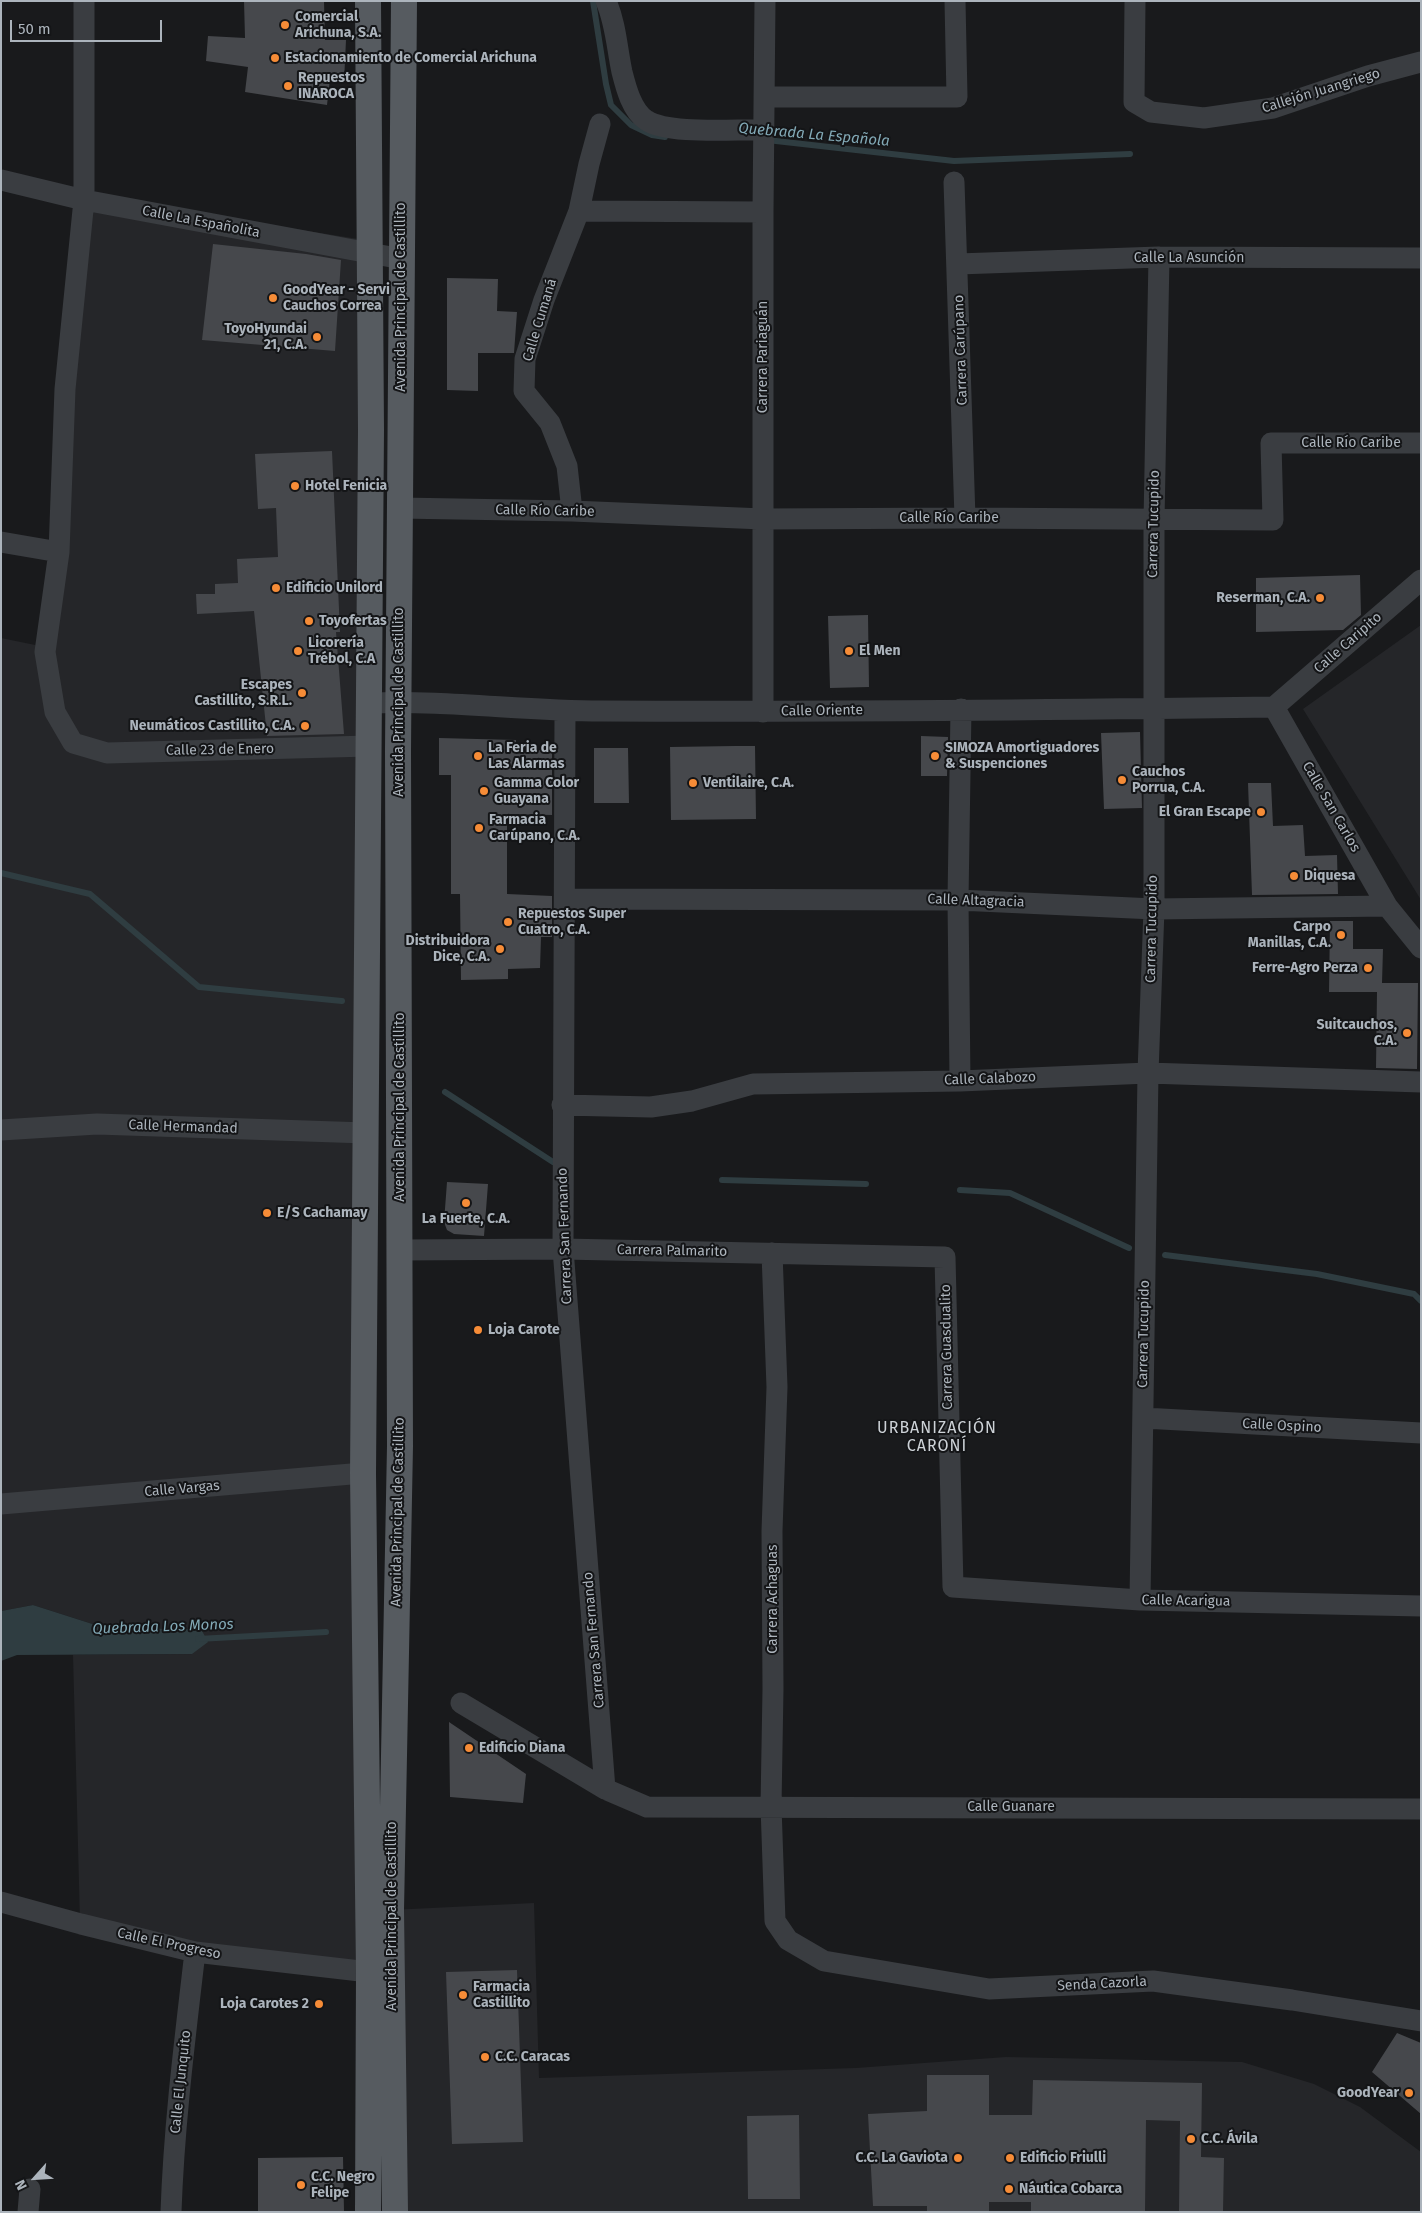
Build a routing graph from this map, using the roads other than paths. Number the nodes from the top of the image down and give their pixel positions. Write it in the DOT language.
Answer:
graph roads {
  1 [pos="84,1"];
  2 [pos="368,1"];
  3 [pos="404,1"];
  4 [pos="606,1"];
  5 [pos="765,1"];
  6 [pos="955,1"];
  7 [pos="1134,1"];
  8 [pos="1421,62"];
  9 [pos="764,97"];
  10 [pos="600,124"];
  11 [pos="764,131"];
  12 [pos="1,180"];
  13 [pos="954,182"];
  14 [pos="84,200"];
  15 [pos="579,211"];
  16 [pos="763,212"];
  17 [pos="368,253"];
  18 [pos="1159,257"];
  19 [pos="1421,258"];
  20 [pos="402,259"];
  21 [pos="958,264"];
  22 [pos="1421,443"];
  23 [pos="400,508"];
  24 [pos="572,510"];
  25 [pos="965,518"];
  26 [pos="763,519"];
  27 [pos="1154,521"];
  28 [pos="1,542"];
  29 [pos="59,552"];
  30 [pos="1421,580"];
  31 [pos="399,702"];
  32 [pos="370,703"];
  33 [pos="1274,707"];
  34 [pos="1153,709"];
  35 [pos="961,710"];
  36 [pos="565,711"];
  37 [pos="763,712"];
  38 [pos="369,746"];
  39 [pos="565,899"];
  40 [pos="958,900"];
  41 [pos="1387,906"];
  42 [pos="1154,909"];
  43 [pos="1421,948"];
  44 [pos="1148,1073"];
  45 [pos="960,1081"];
  46 [pos="1421,1082"];
  47 [pos="562,1105"];
  48 [pos="1,1130"];
  49 [pos="366,1133"];
  50 [pos="562,1248"];
  51 [pos="400,1250"];
  52 [pos="772,1253"];
  53 [pos="945,1256"];
  54 [pos="1143,1418"];
  55 [pos="1421,1434"];
  56 [pos="363,1473"];
  57 [pos="1,1504"];
  58 [pos="952,1588"];
  59 [pos="1140,1600"];
  60 [pos="1421,1606"];
  61 [pos="462,1703"];
  62 [pos="606,1789"];
  63 [pos="771,1806"];
  64 [pos="1421,1809"];
  65 [pos="1,1902"];
  66 [pos="788,1940"];
  67 [pos="195,1952"];
  68 [pos="369,1972"];
  69 [pos="1421,2021"];
  70 [pos="30,2189"];
  71 [pos="28,2212"];
  72 [pos="172,2212"];
  73 [pos="368,2212"];
  74 [pos="395,2212"];
  1 -- 14 [label="street"];
  2 -- 17 [label="main road, Avenida Principal de Castillito"];
  3 -- 20 [label="main road, Avenida Principal de Castillito"];
  4 -- 11 [label="street"];
  5 -- 9 [label="street, Carrera Pariaguán"];
  6 -- 9 [label="street"];
  7 -- 8 [label="street, Callejón Juangriego"];
  9 -- 11 [label="street, Carrera Pariaguán"];
  10 -- 15 [label="street, Calle Cumaná"];
  11 -- 16 [label="street, Carrera Pariaguán"];
  12 -- 14 [label="street, Calle La Españolita"];
  13 -- 21 [label="street, Carrera Carúpano"];
  14 -- 17 [label="street, Calle La Españolita"];
  14 -- 29 [label="street"];
  15 -- 16 [label="street"];
  15 -- 24 [label="street, Calle Cumaná"];
  16 -- 26 [label="street, Carrera Pariaguán"];
  17 -- 20 [label="street, Calle La Españolita"];
  17 -- 32 [label="main road, Avenida Principal de Castillito"];
  18 -- 19 [label="street, Calle La Asunción"];
  18 -- 21 [label="street, Calle La Asunción"];
  18 -- 27 [label="street, Carrera Tucupido"];
  20 -- 23 [label="main road, Avenida Principal de Castillito"];
  21 -- 25 [label="street, Carrera Carúpano"];
  22 -- 27 [label="street, Calle Río Caribe"];
  23 -- 24 [label="street, Calle Río Caribe"];
  23 -- 31 [label="main road, Avenida Principal de Castillito"];
  24 -- 26 [label="street, Calle Río Caribe"];
  25 -- 26 [label="street, Calle Río Caribe"];
  25 -- 27 [label="street, Calle Río Caribe"];
  26 -- 37 [label="street, Carrera Pariaguán"];
  27 -- 34 [label="street, Carrera Tucupido"];
  28 -- 29 [label="street"];
  29 -- 38 [label="street, Calle 23 de Enero"];
  30 -- 33 [label="street, Calle Caripito"];
  31 -- 32 [label="street, Calle Oriente"];
  31 -- 36 [label="street, Calle Oriente"];
  31 -- 51 [label="main road, Avenida Principal de Castillito"];
  32 -- 38 [label="main road, Avenida Principal de Castillito"];
  33 -- 34 [label="street, Calle Oriente"];
  33 -- 41 [label="street, Calle San Carlos"];
  34 -- 35 [label="street, Calle Oriente"];
  34 -- 42 [label="street, Carrera Tucupido"];
  35 -- 37 [label="street, Calle Oriente"];
  35 -- 40 [label="street"];
  36 -- 37 [label="street, Calle Oriente"];
  36 -- 39 [label="street, Carrera San Fernando"];
  38 -- 49 [label="main road, Avenida Principal de Castillito"];
  39 -- 40 [label="street, Calle Altagracia"];
  39 -- 47 [label="street, Carrera San Fernando"];
  40 -- 42 [label="street, Calle Altagracia"];
  40 -- 45 [label="street"];
  41 -- 42 [label="street, Calle Altagracia"];
  41 -- 43 [label="street, Calle San Carlos"];
  42 -- 44 [label="street, Carrera Tucupido"];
  44 -- 45 [label="street, Calle Calabozo"];
  44 -- 46 [label="street, Calle Calabozo"];
  44 -- 54 [label="street, Carrera Tucupido"];
  45 -- 47 [label="street, Calle Calabozo"];
  47 -- 50 [label="street, Carrera San Fernando"];
  48 -- 49 [label="street, Calle Hermandad"];
  49 -- 56 [label="main road, Avenida Principal de Castillito"];
  50 -- 51 [label="street, Carrera Palmarito"];
  50 -- 52 [label="street, Carrera Palmarito"];
  50 -- 62 [label="street, Carrera San Fernando"];
  51 -- 74 [label="main road, Avenida Principal de Castillito"];
  52 -- 53 [label="street, Carrera Palmarito"];
  52 -- 63 [label="street, Carrera Achaguas"];
  53 -- 58 [label="street, Carrera Guasdualito"];
  54 -- 55 [label="street, Calle Ospino"];
  54 -- 59 [label="street, Carrera Tucupido"];
  56 -- 57 [label="street, Calle Vargas"];
  56 -- 68 [label="main road, Avenida Principal de Castillito"];
  58 -- 59 [label="street, Calle Acarigua"];
  59 -- 60 [label="street, Calle Acarigua"];
  61 -- 62 [label="street, Calle Guanare"];
  62 -- 63 [label="street, Calle Guanare"];
  63 -- 64 [label="street, Calle Guanare"];
  63 -- 66 [label="street, Carrera Achaguas"];
  65 -- 67 [label="street, Calle El Progreso"];
  66 -- 69 [label="street, Senda Cazorla"];
  67 -- 68 [label="street, Calle El Progreso"];
  67 -- 72 [label="street, Calle El Junquito"];
  68 -- 73 [label="main road, Avenida Principal de Castillito"];
  70 -- 71 [label="street"];
}
